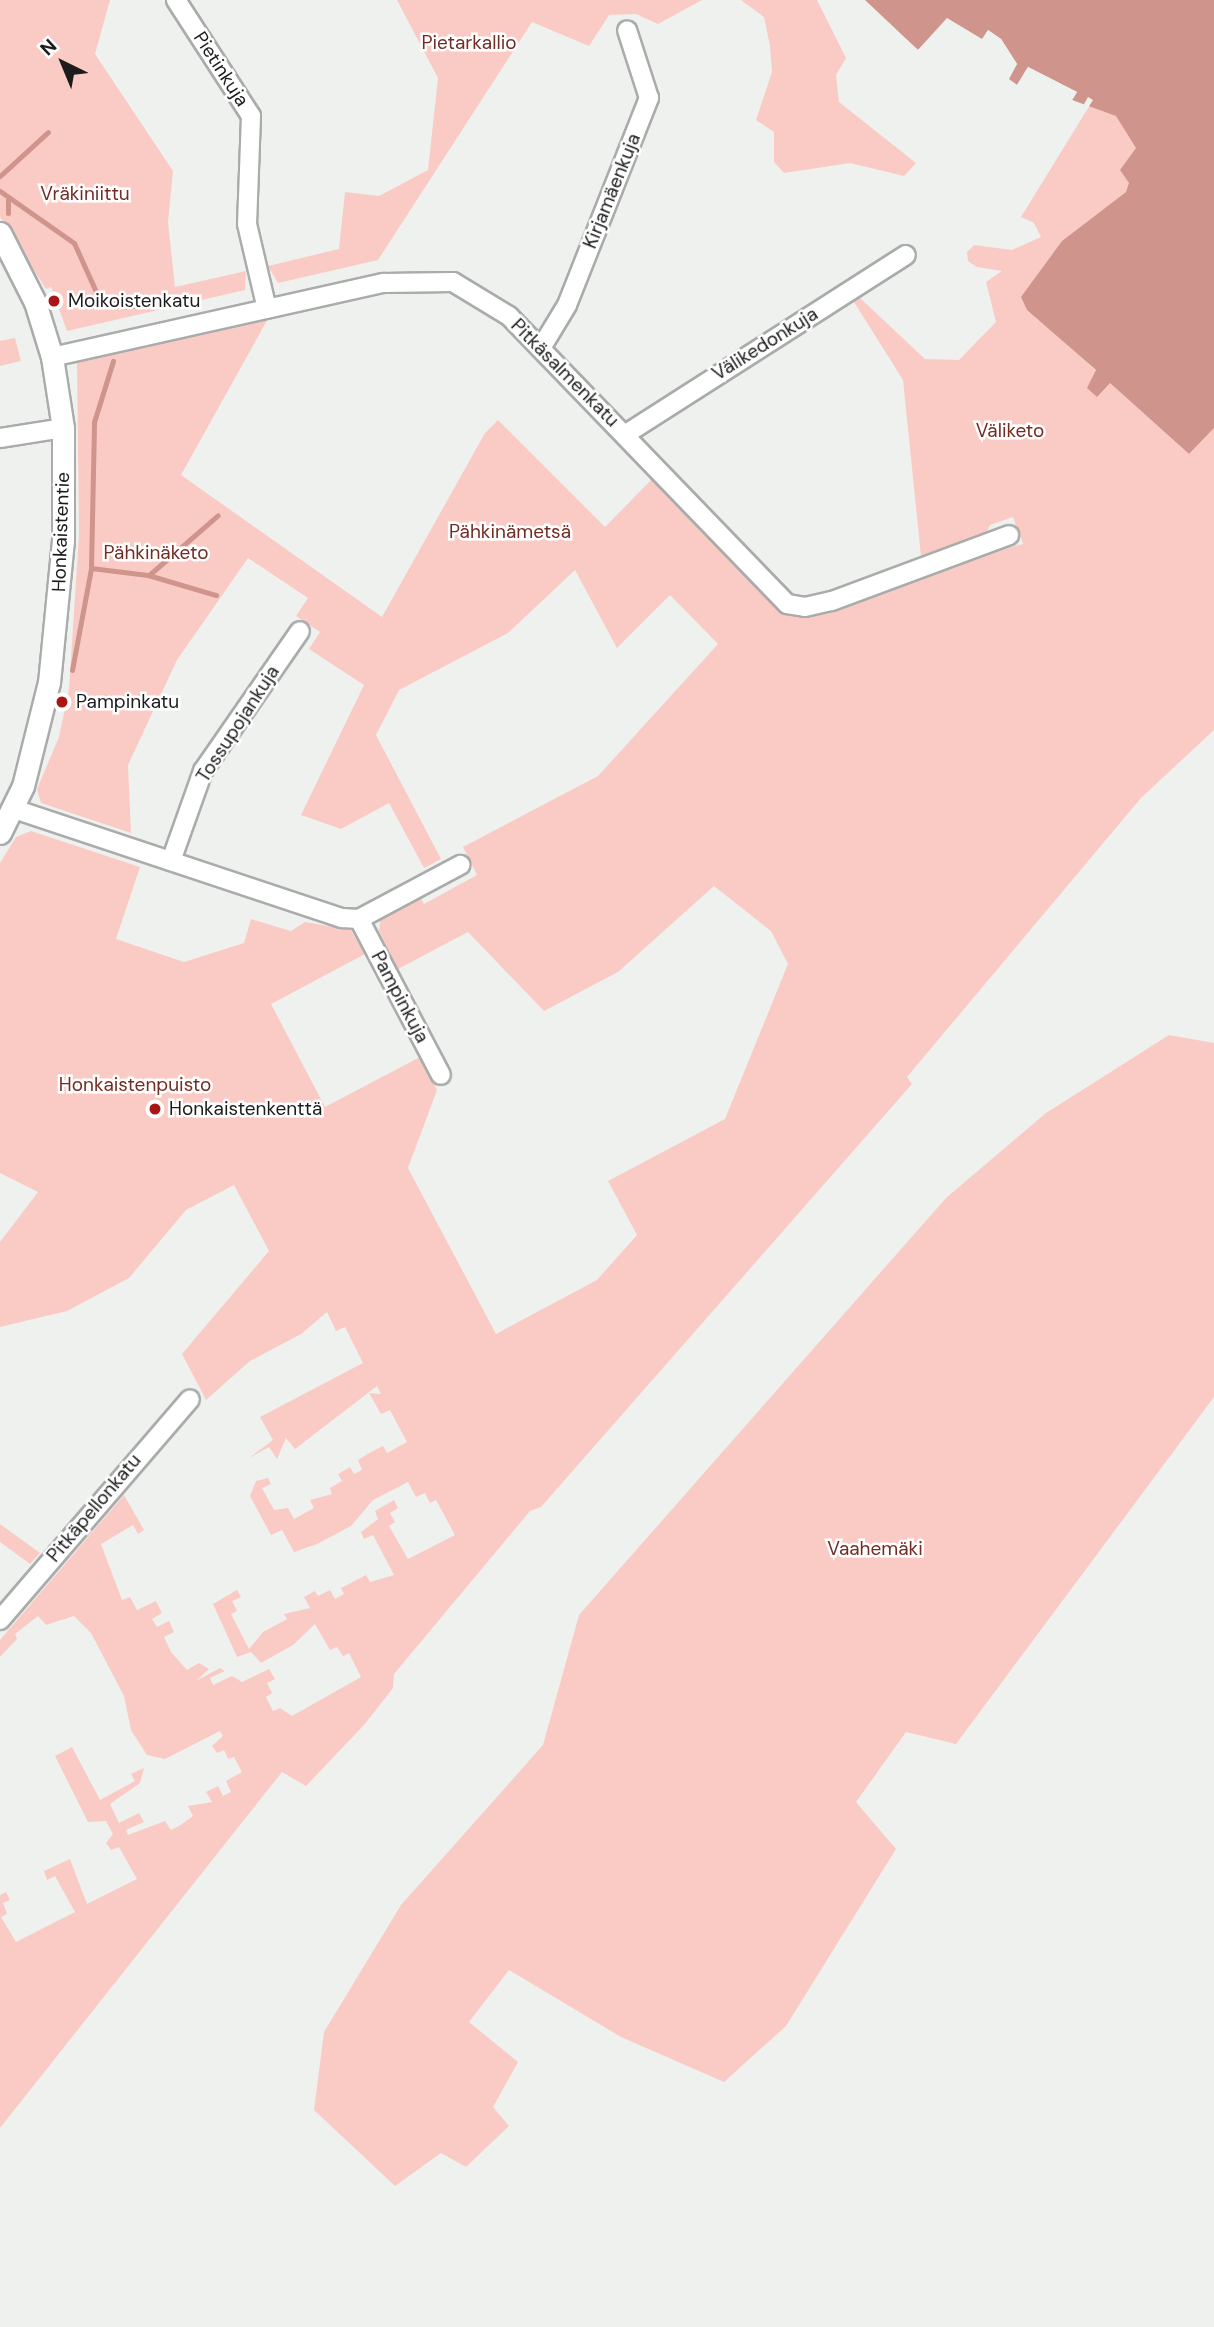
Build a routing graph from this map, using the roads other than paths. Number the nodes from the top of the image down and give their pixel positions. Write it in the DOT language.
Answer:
graph roads {
  1 [pos="176,0"];
  2 [pos="627,30"];
  3 [pos="0,233"];
  4 [pos="6,253"];
  5 [pos="906,255"];
  6 [pos="267,309"];
  7 [pos="541,348"];
  8 [pos="52,358"];
  9 [pos="63,428"];
  10 [pos="626,434"];
  11 [pos="0,438"];
  12 [pos="1009,535"];
  13 [pos="300,631"];
  14 [pos="14,809"];
  15 [pos="0,833"];
  16 [pos="171,861"];
  17 [pos="460,865"];
  18 [pos="359,919"];
  19 [pos="441,1075"];
  20 [pos="190,1399"];
  21 [pos="0,1620"];
  1 -- 6 [label="street, Pietinkuja"];
  2 -- 7 [label="street, Kirjamäenkuja"];
  3 -- 4 [label="street, Honkaistentie"];
  4 -- 8 [label="street, Honkaistentie"];
  5 -- 10 [label="street, Välikedonkuja"];
  6 -- 7 [label="street, Pitkäsalmenkatu"];
  6 -- 8 [label="street, Pitkäsalmenkatu"];
  7 -- 10 [label="street, Pitkäsalmenkatu"];
  8 -- 9 [label="street, Honkaistentie"];
  9 -- 11 [label="street"];
  9 -- 14 [label="street, Honkaistentie"];
  10 -- 12 [label="street, Pitkäsalmenkatu"];
  13 -- 16 [label="street, Tossupojankuja"];
  14 -- 15 [label="street, Honkaistentie"];
  14 -- 16 [label="street"];
  16 -- 18 [label="street"];
  17 -- 18 [label="street"];
  18 -- 19 [label="street, Pampinkuja"];
  20 -- 21 [label="street, Pitkäpellonkatu"];
}
